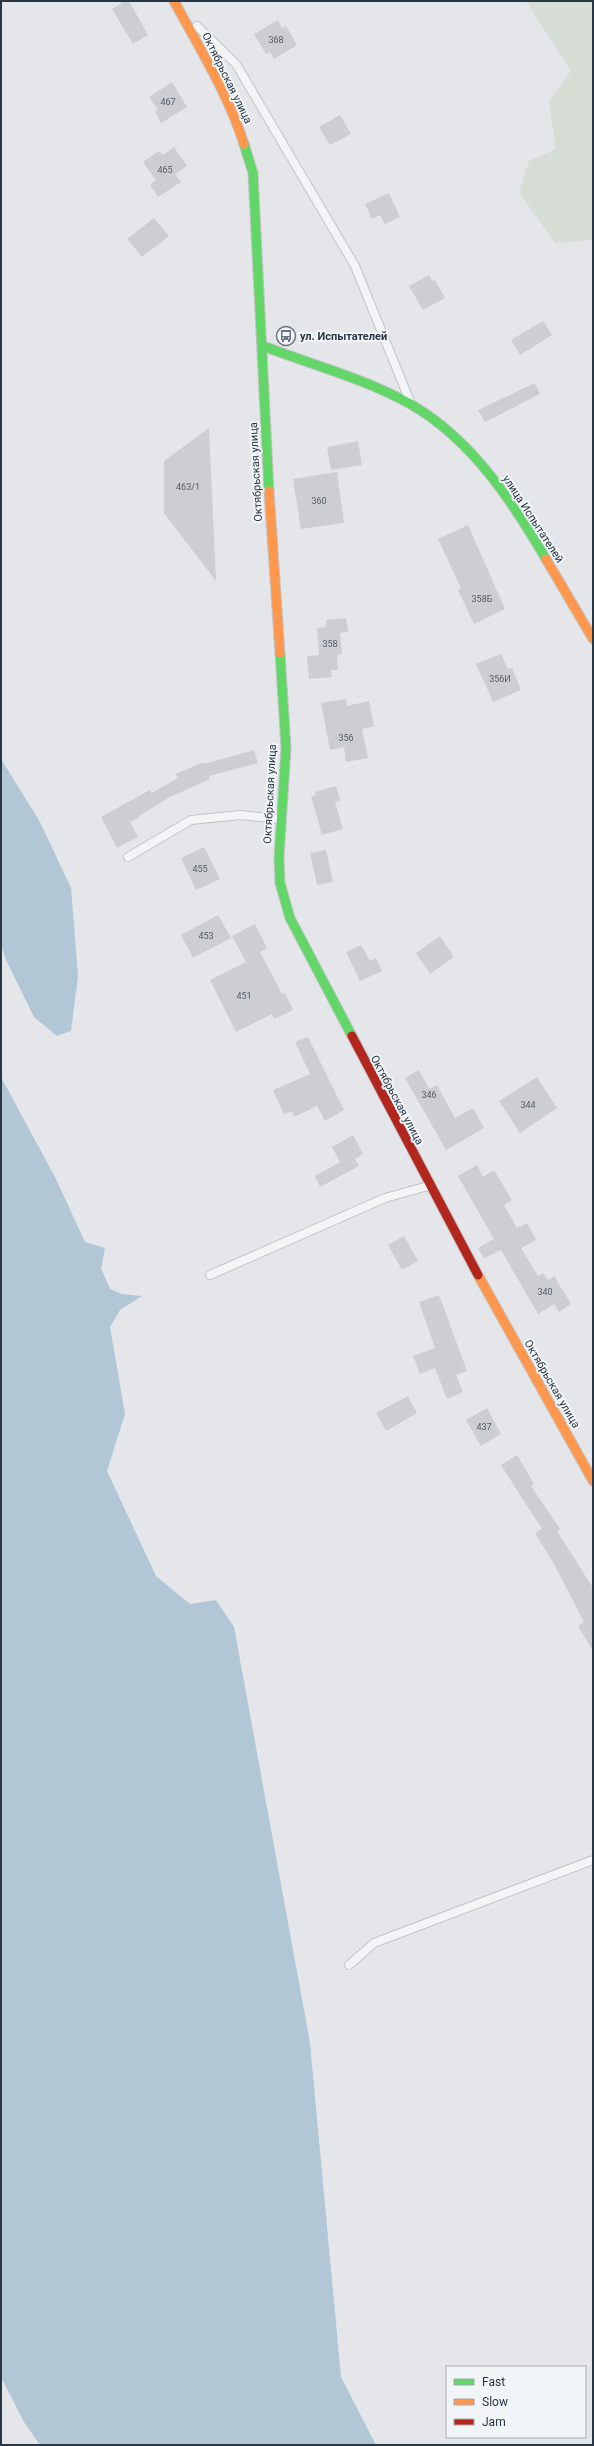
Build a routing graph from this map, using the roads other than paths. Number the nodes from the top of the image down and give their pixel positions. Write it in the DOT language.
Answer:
graph roads {
  1 [pos="175,4"];
  2 [pos="263,346"];
  3 [pos="412,407"];
  4 [pos="593,639"];
  5 [pos="281,820"];
  6 [pos="128,857"];
  7 [pos="429,1186"];
  8 [pos="210,1275"];
  9 [pos="593,1481"];
  10 [pos="593,1860"];
  11 [pos="349,1965"];
  1 -- 2 [label="street, Октябрьская улица"];
  1 -- 3 [label="lane"];
  2 -- 3 [label="street, улица Испытателей"];
  2 -- 5 [label="street, Октябрьская улица"];
  3 -- 4 [label="street, улица Испытателей"];
  5 -- 6 [label="lane"];
  5 -- 7 [label="street, Октябрьская улица"];
  7 -- 8 [label="lane"];
  7 -- 9 [label="street, Октябрьская улица"];
  10 -- 11 [label="lane"];
}
